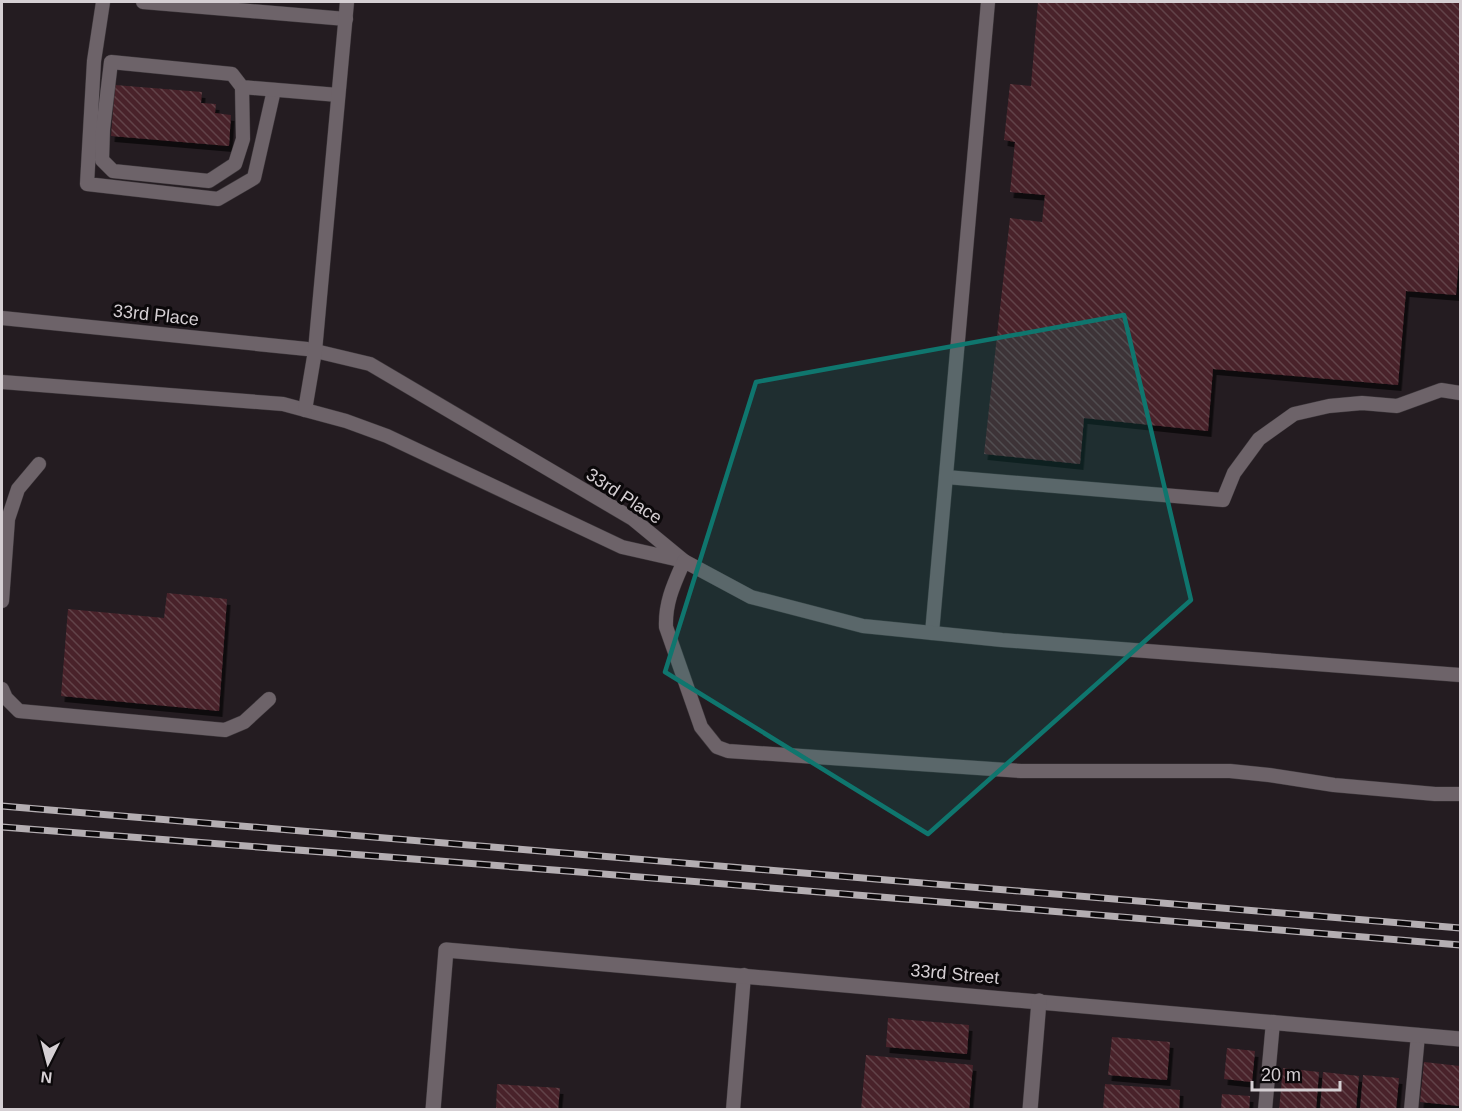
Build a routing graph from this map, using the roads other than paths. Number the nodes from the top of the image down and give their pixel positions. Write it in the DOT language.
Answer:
graph roads {
  1 [pos="103,2"];
  2 [pos="143,2"];
  3 [pos="347,2"];
  4 [pos="988,2"];
  5 [pos="289,8"];
  6 [pos="346,19"];
  7 [pos="242,87"];
  8 [pos="274,90"];
  9 [pos="338,95"];
  10 [pos="2,318"];
  11 [pos="315,351"];
  12 [pos="2,382"];
  13 [pos="1461,393"];
  14 [pos="305,410"];
  15 [pos="39,464"];
  16 [pos="946,477"];
  17 [pos="684,561"];
  18 [pos="2,601"];
  19 [pos="932,633"];
  20 [pos="1461,675"];
  21 [pos="2,689"];
  22 [pos="269,699"];
  23 [pos="1461,794"];
  24 [pos="744,975"];
  25 [pos="1039,1001"];
  26 [pos="1273,1022"];
  27 [pos="1418,1035"];
  28 [pos="1461,1039"];
  29 [pos="433,1110"];
  30 [pos="732,1110"];
  31 [pos="1030,1110"];
  32 [pos="1265,1110"];
  33 [pos="1410,1110"];
  1 -- 8 [label="lane"];
  2 -- 5 [label="lane"];
  3 -- 6 [label="lane"];
  4 -- 16 [label="lane"];
  5 -- 6 [label="lane"];
  6 -- 9 [label="lane"];
  7 -- 7 [label="lane"];
  7 -- 8 [label="lane"];
  8 -- 9 [label="lane"];
  9 -- 11 [label="lane"];
  10 -- 11 [label="lane, 33rd Place"];
  11 -- 14 [label="lane"];
  11 -- 17 [label="lane, 33rd Place"];
  12 -- 14 [label="lane, 33rd Place"];
  13 -- 16 [label="lane"];
  14 -- 17 [label="lane, 33rd Place"];
  15 -- 18 [label="lane"];
  16 -- 19 [label="lane"];
  17 -- 19 [label="lane"];
  17 -- 23 [label="lane"];
  19 -- 20 [label="lane"];
  21 -- 22 [label="lane"];
  24 -- 25 [label="street, 33rd Street"];
  24 -- 29 [label="street, 33rd Street"];
  24 -- 30 [label="lane"];
  25 -- 26 [label="street, 33rd Street"];
  25 -- 31 [label="street"];
  26 -- 27 [label="street, 33rd Street"];
  26 -- 32 [label="lane"];
  27 -- 28 [label="street, 33rd Street"];
  27 -- 33 [label="lane"];
}
